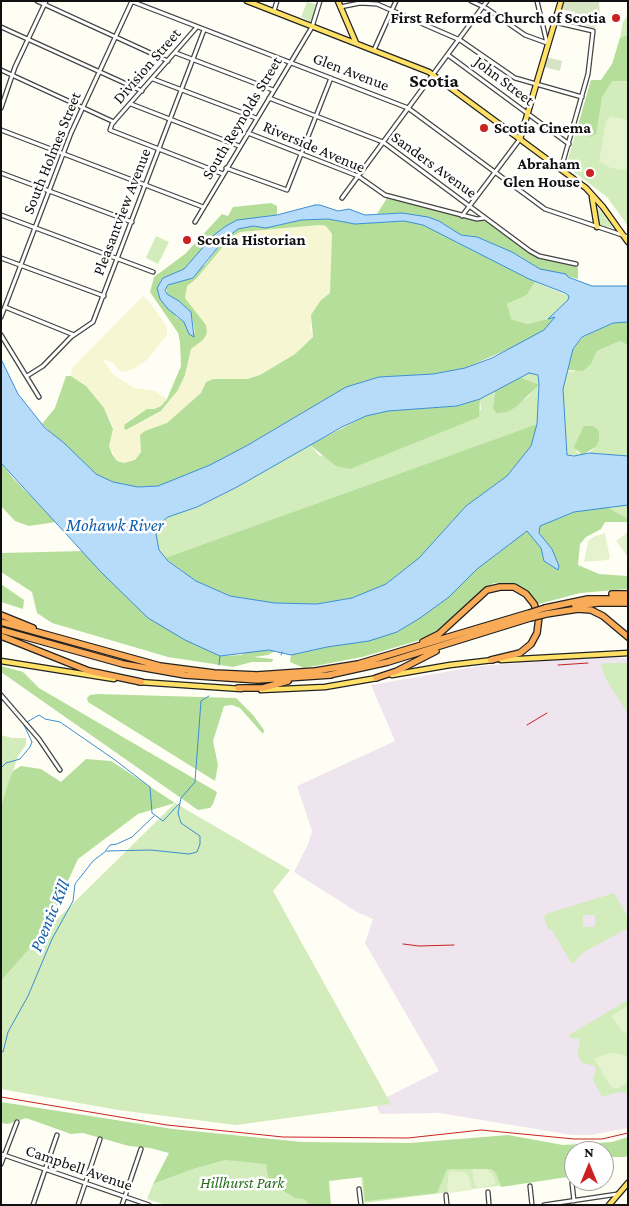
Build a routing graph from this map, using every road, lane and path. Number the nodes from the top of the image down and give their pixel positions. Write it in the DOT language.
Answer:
graph roads {
  1 [pos="38,1"];
  2 [pos="132,1"];
  3 [pos="248,1"];
  4 [pos="277,1"];
  5 [pos="320,1"];
  6 [pos="338,1"];
  7 [pos="396,1"];
  8 [pos="472,1"];
  9 [pos="487,1"];
  10 [pos="537,1"];
  11 [pos="560,1"];
  12 [pos="45,3"];
  13 [pos="484,6"];
  14 [pos="340,7"];
  15 [pos="392,10"];
  16 [pos="274,11"];
  17 [pos="554,22"];
  18 [pos="1,27"];
  19 [pos="197,27"];
  20 [pos="312,27"];
  21 [pos="204,30"];
  22 [pos="116,37"];
  23 [pos="28,40"];
  24 [pos="460,40"];
  25 [pos="356,43"];
  26 [pos="547,43"];
  27 [pos="374,50"];
  28 [pos="176,53"];
  29 [pos="448,55"];
  30 [pos="194,60"];
  31 [pos="168,61"];
  32 [pos="290,62"];
  33 [pos="1,70"];
  34 [pos="100,72"];
  35 [pos="434,74"];
  36 [pos="12,75"];
  37 [pos="331,78"];
  38 [pos="153,79"];
  39 [pos="536,84"];
  40 [pos="182,90"];
  41 [pos="273,90"];
  42 [pos="142,91"];
  43 [pos="582,97"];
  44 [pos="269,98"];
  45 [pos="131,104"];
  46 [pos="1,108"];
  47 [pos="83,108"];
  48 [pos="408,108"];
  49 [pos="527,114"];
  50 [pos="316,116"];
  51 [pos="256,118"];
  52 [pos="171,120"];
  53 [pos="114,122"];
  54 [pos="1,130"];
  55 [pos="248,133"];
  56 [pos="520,139"];
  57 [pos="383,142"];
  58 [pos="569,144"];
  59 [pos="239,146"];
  60 [pos="159,150"];
  61 [pos="63,153"];
  62 [pos="302,154"];
  63 [pos="226,168"];
  64 [pos="561,169"];
  65 [pos="1,173"];
  66 [pos="494,173"];
  67 [pos="223,174"];
  68 [pos="358,176"];
  69 [pos="146,184"];
  70 [pos="49,191"];
  71 [pos="590,193"];
  72 [pos="342,198"];
  73 [pos="469,206"];
  74 [pos="203,207"];
  75 [pos="1,215"];
  76 [pos="462,216"];
  77 [pos="484,218"];
  78 [pos="132,222"];
  79 [pos="195,222"];
  80 [pos="597,227"];
  81 [pos="35,228"];
  82 [pos="626,237"];
  83 [pos="628,242"];
  84 [pos="1,258"];
  85 [pos="118,259"];
  86 [pos="576,264"];
  87 [pos="21,265"];
  88 [pos="153,272"];
  89 [pos="104,296"];
  90 [pos="5,307"];
  91 [pos="1,317"];
  92 [pos="1,335"];
  93 [pos="74,335"];
  94 [pos="27,376"];
  95 [pos="40,397"];
  96 [pos="628,594"];
  97 [pos="628,598"];
  98 [pos="628,603"];
  99 [pos="559,604"];
  100 [pos="545,611"];
  101 [pos="1,616"];
  102 [pos="530,616"];
  103 [pos="1,622"];
  104 [pos="1,630"];
  105 [pos="478,634"];
  106 [pos="1,636"];
  107 [pos="628,637"];
  108 [pos="77,644"];
  109 [pos="628,653"];
  110 [pos="386,656"];
  111 [pos="491,660"];
  112 [pos="1,662"];
  113 [pos="331,674"];
  114 [pos="376,678"];
  115 [pos="142,682"];
  116 [pos="238,688"];
  117 [pos="1,695"];
  118 [pos="60,770"];
  119 [pos="17,1122"];
  120 [pos="57,1135"];
  121 [pos="100,1139"];
  122 [pos="140,1149"];
  123 [pos="3,1155"];
  124 [pos="1,1164"];
  125 [pos="45,1169"];
  126 [pos="85,1183"];
  127 [pos="628,1183"];
  128 [pos="530,1186"];
  129 [pos="359,1189"];
  130 [pos="573,1191"];
  131 [pos="488,1192"];
  132 [pos="618,1194"];
  133 [pos="446,1195"];
  134 [pos="124,1197"];
  135 [pos="574,1201"];
  136 [pos="33,1205"];
  137 [pos="78,1205"];
  138 [pos="122,1205"];
  139 [pos="148,1205"];
  140 [pos="361,1205"];
  141 [pos="447,1205"];
  142 [pos="489,1205"];
  143 [pos="532,1205"];
  144 [pos="544,1205"];
  145 [pos="609,1205"];
  1 -- 12 [label="street"];
  2 -- 19 [label="street, Glen Avenue"];
  2 -- 22 [label="street, South Holmes Street"];
  3 -- 16 [label="main road"];
  4 -- 16 [label="street"];
  5 -- 20 [label="street, South Reynolds Street"];
  6 -- 14 [label="main road"];
  7 -- 15 [label="street"];
  8 -- 13 [label="street"];
  9 -- 13 [label="street"];
  10 -- 26 [label="street"];
  11 -- 17 [label="main road"];
  12 -- 22 [label="street"];
  12 -- 23 [label="street"];
  13 -- 24 [label="street"];
  13 -- 26 [label="street"];
  14 -- 15 [label="street"];
  14 -- 25 [label="main road"];
  15 -- 24 [label="street"];
  15 -- 27 [label="street"];
  16 -- 20 [label="main road"];
  17 -- 26 [label="main road"];
  17 -- 43 [label="street"];
  18 -- 23 [label="street"];
  19 -- 21 [label="street, Glen Avenue"];
  19 -- 28 [label="street, Division Street"];
  20 -- 25 [label="main road"];
  20 -- 32 [label="street, South Reynolds Street"];
  21 -- 30 [label="street, Pleasantview Avenue"];
  21 -- 32 [label="street, Glen Avenue"];
  22 -- 31 [label="street"];
  22 -- 34 [label="street, South Holmes Street"];
  23 -- 34 [label="street"];
  23 -- 36 [label="street"];
  24 -- 29 [label="street"];
  24 -- 39 [label="street"];
  25 -- 27 [label="main road"];
  26 -- 39 [label="main road"];
  27 -- 35 [label="main road"];
  28 -- 30 [label="street"];
  28 -- 31 [label="street, Division Street"];
  29 -- 35 [label="street"];
  29 -- 49 [label="street, John Street"];
  30 -- 40 [label="street, Pleasantview Avenue"];
  30 -- 41 [label="street"];
  31 -- 38 [label="street, Division Street"];
  32 -- 37 [label="street, Glen Avenue"];
  32 -- 41 [label="street, South Reynolds Street"];
  33 -- 36 [label="street"];
  34 -- 42 [label="street"];
  34 -- 47 [label="street, South Holmes Street"];
  35 -- 48 [label="street"];
  35 -- 56 [label="main road"];
  36 -- 46 [label="street"];
  36 -- 47 [label="street"];
  37 -- 48 [label="street, Glen Avenue"];
  37 -- 50 [label="street"];
  38 -- 40 [label="street, Riverside Avenue"];
  38 -- 42 [label="street, Division Street"];
  39 -- 43 [label="street"];
  39 -- 49 [label="main road"];
  40 -- 51 [label="street, Riverside Avenue"];
  40 -- 52 [label="street, Pleasantview Avenue"];
  41 -- 44 [label="street, South Reynolds Street"];
  42 -- 45 [label="street, Division Street"];
  43 -- 58 [label="street"];
  44 -- 50 [label="street, Sanders Avenue"];
  44 -- 51 [label="street, South Reynolds Street"];
  45 -- 52 [label="street"];
  45 -- 53 [label="street, Division Street"];
  47 -- 53 [label="street"];
  47 -- 61 [label="street, South Holmes Street"];
  48 -- 57 [label="street"];
  48 -- 66 [label="street, Glen Avenue"];
  49 -- 56 [label="main road"];
  49 -- 58 [label="street, John Street"];
  50 -- 57 [label="street, Sanders Avenue"];
  50 -- 62 [label="street"];
  51 -- 55 [label="street, South Reynolds Street"];
  52 -- 59 [label="street"];
  52 -- 60 [label="street, Pleasantview Avenue"];
  53 -- 60 [label="street"];
  54 -- 61 [label="street"];
  55 -- 59 [label="street, South Reynolds Street"];
  55 -- 62 [label="street, Riverside Avenue"];
  56 -- 64 [label="main road"];
  56 -- 66 [label="street"];
  57 -- 68 [label="street"];
  57 -- 73 [label="street, Sanders Avenue"];
  58 -- 64 [label="street"];
  59 -- 63 [label="street, South Reynolds Street"];
  60 -- 67 [label="street"];
  60 -- 69 [label="street, Pleasantview Avenue"];
  61 -- 69 [label="street"];
  61 -- 70 [label="street, South Holmes Street"];
  62 -- 63 [label="street"];
  62 -- 68 [label="street, Riverside Avenue"];
  63 -- 67 [label="street, South Reynolds Street"];
  64 -- 71 [label="main road"];
  65 -- 70 [label="street"];
  66 -- 73 [label="street"];
  66 -- 80 [label="street, Glen Avenue"];
  67 -- 74 [label="street, South Reynolds Street"];
  68 -- 72 [label="street"];
  68 -- 76 [label="street, Riverside Avenue"];
  69 -- 74 [label="street"];
  69 -- 78 [label="street, Pleasantview Avenue"];
  70 -- 78 [label="street"];
  70 -- 81 [label="street, South Holmes Street"];
  71 -- 80 [label="main road"];
  71 -- 82 [label="main road"];
  73 -- 76 [label="street"];
  73 -- 77 [label="street, Sanders Avenue"];
  74 -- 79 [label="street, South Reynolds Street"];
  75 -- 81 [label="street"];
  76 -- 77 [label="street, Riverside Avenue"];
  77 -- 86 [label="street, Sanders Avenue"];
  78 -- 85 [label="street, Pleasantview Avenue"];
  80 -- 82 [label="street, Glen Avenue"];
  81 -- 85 [label="street"];
  81 -- 87 [label="street, South Holmes Street"];
  82 -- 83 [label="main road"];
  84 -- 87 [label="street"];
  85 -- 88 [label="street"];
  85 -- 89 [label="street, Pleasantview Avenue"];
  87 -- 89 [label="street"];
  87 -- 90 [label="street, South Holmes Street"];
  89 -- 93 [label="street, Pleasantview Avenue"];
  90 -- 91 [label="street, South Holmes Street"];
  90 -- 93 [label="street"];
  92 -- 94 [label="street"];
  93 -- 94 [label="street, Pleasantview Avenue"];
  94 -- 95 [label="street"];
  96 -- 99 [label="highway"];
  97 -- 99 [label="highway"];
  98 -- 100 [label="highway"];
  99 -- 100 [label="highway"];
  100 -- 102 [label="highway, bridge"];
  100 -- 107 [label="highway"];
  101 -- 108 [label="highway"];
  102 -- 105 [label="highway"];
  102 -- 110 [label="highway"];
  103 -- 108 [label="highway"];
  104 -- 113 [label="highway"];
  105 -- 113 [label="highway"];
  105 -- 114 [label="highway"];
  106 -- 115 [label="highway"];
  108 -- 110 [label="highway"];
  109 -- 111 [label="main road"];
  110 -- 111 [label="highway"];
  111 -- 114 [label="main road"];
  112 -- 115 [label="main road"];
  113 -- 116 [label="highway"];
  114 -- 116 [label="main road"];
  115 -- 116 [label="main road"];
  117 -- 118 [label="street"];
  119 -- 123 [label="street"];
  120 -- 125 [label="street"];
  121 -- 126 [label="street"];
  122 -- 134 [label="street"];
  123 -- 124 [label="street"];
  123 -- 125 [label="street, Campbell Avenue"];
  125 -- 126 [label="street, Campbell Avenue"];
  125 -- 136 [label="street"];
  126 -- 134 [label="street, Campbell Avenue"];
  126 -- 137 [label="street"];
  127 -- 132 [label="main road"];
  128 -- 143 [label="street"];
  129 -- 140 [label="street"];
  130 -- 135 [label="street"];
  131 -- 142 [label="street"];
  132 -- 135 [label="street"];
  132 -- 145 [label="main road"];
  133 -- 141 [label="street"];
  134 -- 138 [label="street"];
  134 -- 139 [label="street, Campbell Avenue"];
  135 -- 144 [label="street"];
}
